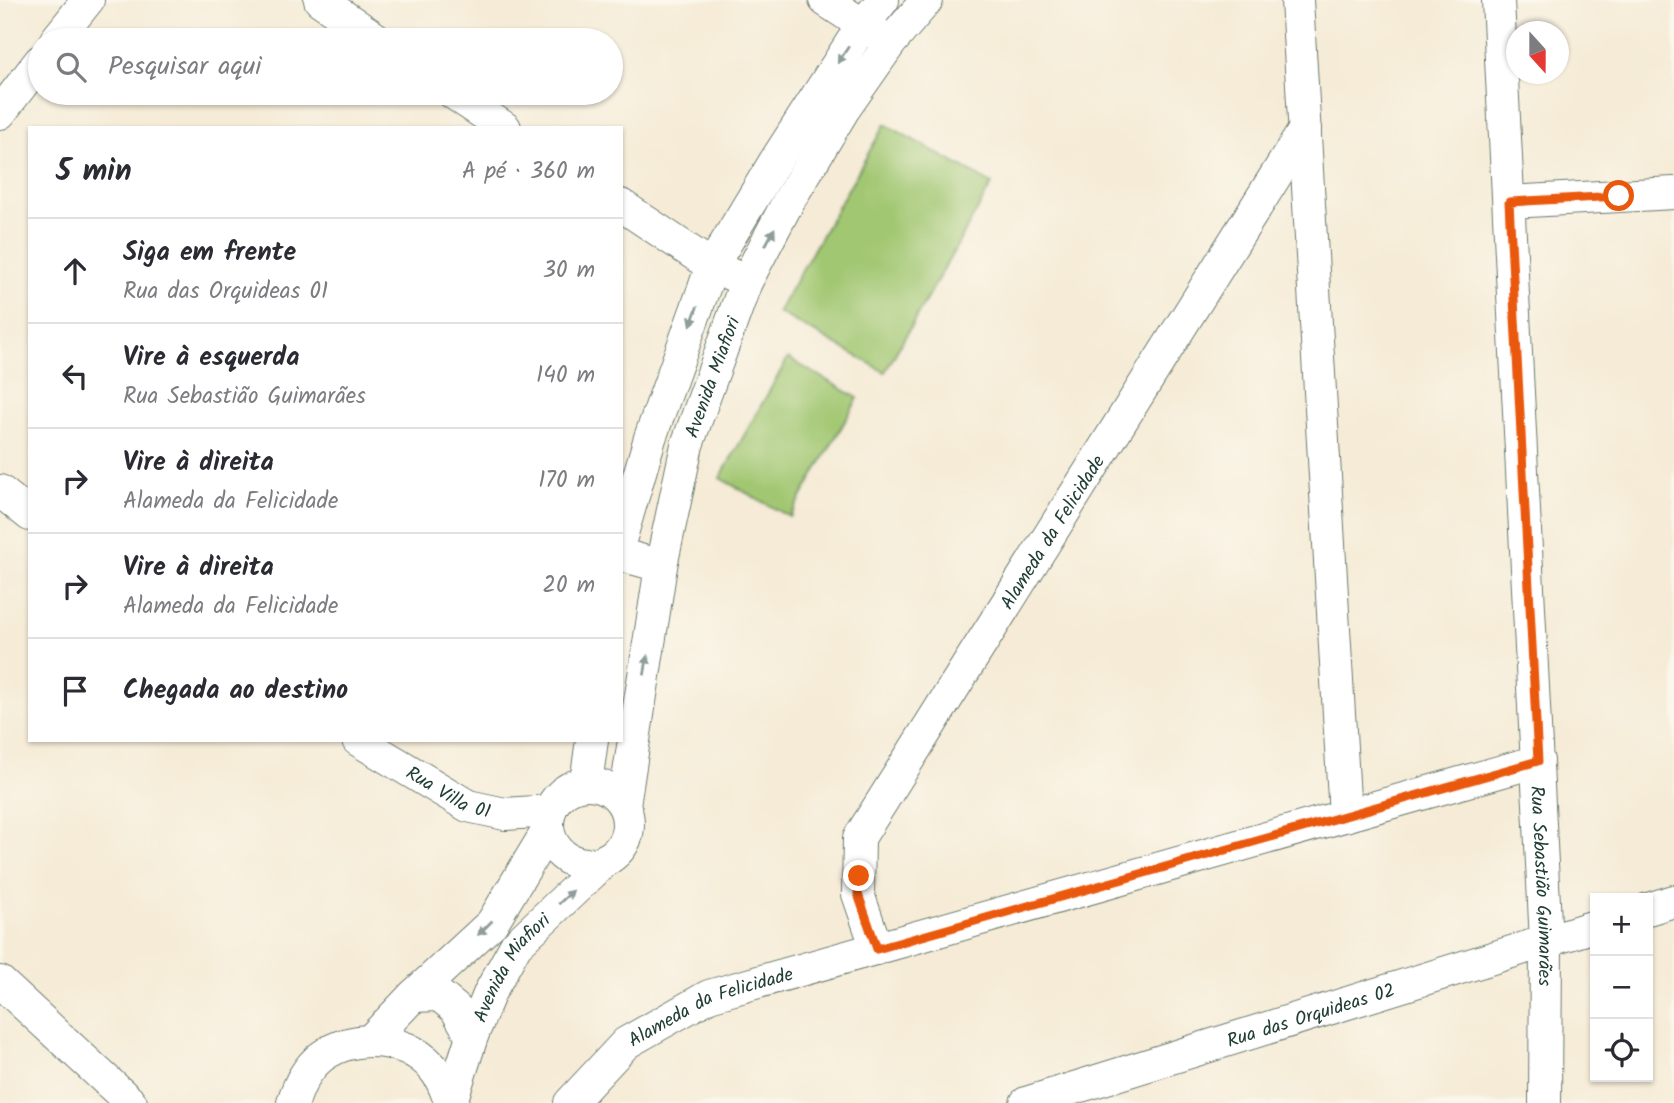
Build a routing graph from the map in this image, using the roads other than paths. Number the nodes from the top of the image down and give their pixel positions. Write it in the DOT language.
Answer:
graph roads {
  1 [pos="88,0"];
  2 [pos="320,0"];
  3 [pos="825,0"];
  4 [pos="883,0"];
  5 [pos="927,0"];
  6 [pos="1297,0"];
  7 [pos="1498,0"];
  8 [pos="862,26"];
  9 [pos="66,28"];
  10 [pos="361,28"];
  11 [pos="891,42"];
  12 [pos="28,77"];
  13 [pos="471,105"];
  14 [pos="0,113"];
  15 [pos="502,126"];
  16 [pos="1304,129"];
  17 [pos="1674,193"];
  18 [pos="1509,202"];
  19 [pos="623,206"];
  20 [pos="712,266"];
  21 [pos="746,282"];
  22 [pos="0,491"];
  23 [pos="28,512"];
  24 [pos="623,530"];
  25 [pos="623,556"];
  26 [pos="661,566"];
  27 [pos="361,742"];
  28 [pos="592,742"];
  29 [pos="1538,761"];
  30 [pos="586,783"];
  31 [pos="624,806"];
  32 [pos="1345,816"];
  33 [pos="549,821"];
  34 [pos="607,859"];
  35 [pos="1674,901"];
  36 [pos="1653,907"];
  37 [pos="1590,928"];
  38 [pos="1546,942"];
  39 [pos="877,949"];
  40 [pos="0,982"];
  41 [pos="413,996"];
  42 [pos="472,1036"];
  43 [pos="371,1040"];
  44 [pos="451,1102"];
  45 [pos="131,1103"];
  46 [pos="293,1103"];
  47 [pos="570,1103"];
  48 [pos="1026,1103"];
  49 [pos="1545,1103"];
  1 -- 9 [label="street"];
  2 -- 10 [label="street"];
  3 -- 8 [label="street"];
  4 -- 8 [label="street, Avenida Miafiori"];
  5 -- 11 [label="street, Avenida Miafiori"];
  6 -- 16 [label="street"];
  7 -- 18 [label="street, Rua Sebastião Guimarães"];
  8 -- 11 [label="street"];
  8 -- 20 [label="street, Avenida Miafiori, one-way"];
  21 -- 11 [label="street, Avenida Miafiori, one-way"];
  12 -- 14 [label="street"];
  13 -- 15 [label="street"];
  16 -- 32 [label="street"];
  16 -- 39 [label="street, Alameda da Felicidade"];
  17 -- 18 [label="street"];
  18 -- 29 [label="street, Rua Sebastião Guimarães"];
  19 -- 20 [label="street"];
  20 -- 21 [label="street"];
  20 -- 24 [label="street, Avenida Miafiori, one-way"];
  21 -- 26 [label="street, Avenida Miafiori"];
  22 -- 23 [label="street"];
  25 -- 26 [label="street"];
  31 -- 26 [label="street, Avenida Miafiori, one-way"];
  27 -- 33 [label="street, Rua Villa 01"];
  28 -- 30 [label="street"];
  29 -- 32 [label="street, Alameda da Felicidade"];
  29 -- 38 [label="street, Rua Sebastião Guimarães"];
  30 -- 31 [label="street"];
  30 -- 33 [label="street"];
  31 -- 34 [label="street"];
  32 -- 39 [label="street, Alameda da Felicidade"];
  33 -- 34 [label="street"];
  33 -- 41 [label="street, one-way"];
  42 -- 34 [label="street, Avenida Miafiori, one-way"];
  35 -- 36 [label="street"];
  37 -- 38 [label="street, Rua das Orquideas 02"];
  38 -- 48 [label="street, Rua das Orquideas 02"];
  38 -- 49 [label="street, Rua Sebastião Guimarães"];
  39 -- 47 [label="street, Alameda da Felicidade"];
  40 -- 45 [label="street"];
  41 -- 42 [label="street"];
  41 -- 43 [label="street"];
  42 -- 44 [label="street, Avenida Miafiori"];
  43 -- 44 [label="street"];
  43 -- 46 [label="street"];
}
